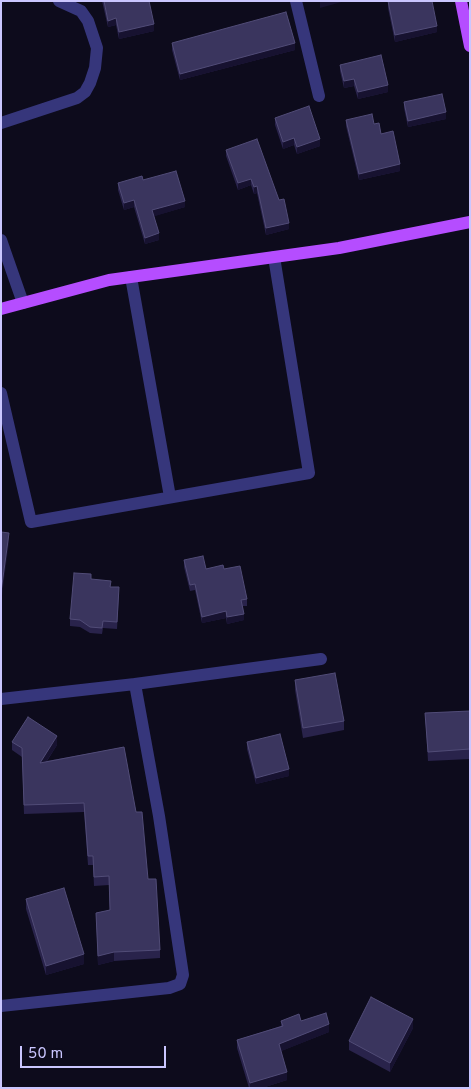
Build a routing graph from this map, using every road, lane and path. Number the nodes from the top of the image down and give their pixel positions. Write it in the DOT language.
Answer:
graph roads {
  1 [pos="60,1"];
  2 [pos="296,1"];
  3 [pos="461,1"];
  4 [pos="469,37"];
  5 [pos="319,96"];
  6 [pos="1,123"];
  7 [pos="470,222"];
  8 [pos="1,240"];
  9 [pos="274,257"];
  10 [pos="131,277"];
  11 [pos="23,303"];
  12 [pos="1,309"];
  13 [pos="1,393"];
  14 [pos="170,498"];
  15 [pos="321,659"];
  16 [pos="135,684"];
  17 [pos="1,699"];
  18 [pos="1,1006"];
  1 -- 6 [label="street"];
  2 -- 5 [label="street"];
  3 -- 4 [label="main road"];
  7 -- 9 [label="main road"];
  8 -- 11 [label="street"];
  9 -- 10 [label="main road"];
  9 -- 14 [label="street"];
  10 -- 11 [label="main road"];
  10 -- 14 [label="street"];
  11 -- 12 [label="main road"];
  13 -- 14 [label="street"];
  15 -- 16 [label="street"];
  16 -- 17 [label="street"];
  16 -- 18 [label="street"];
}
